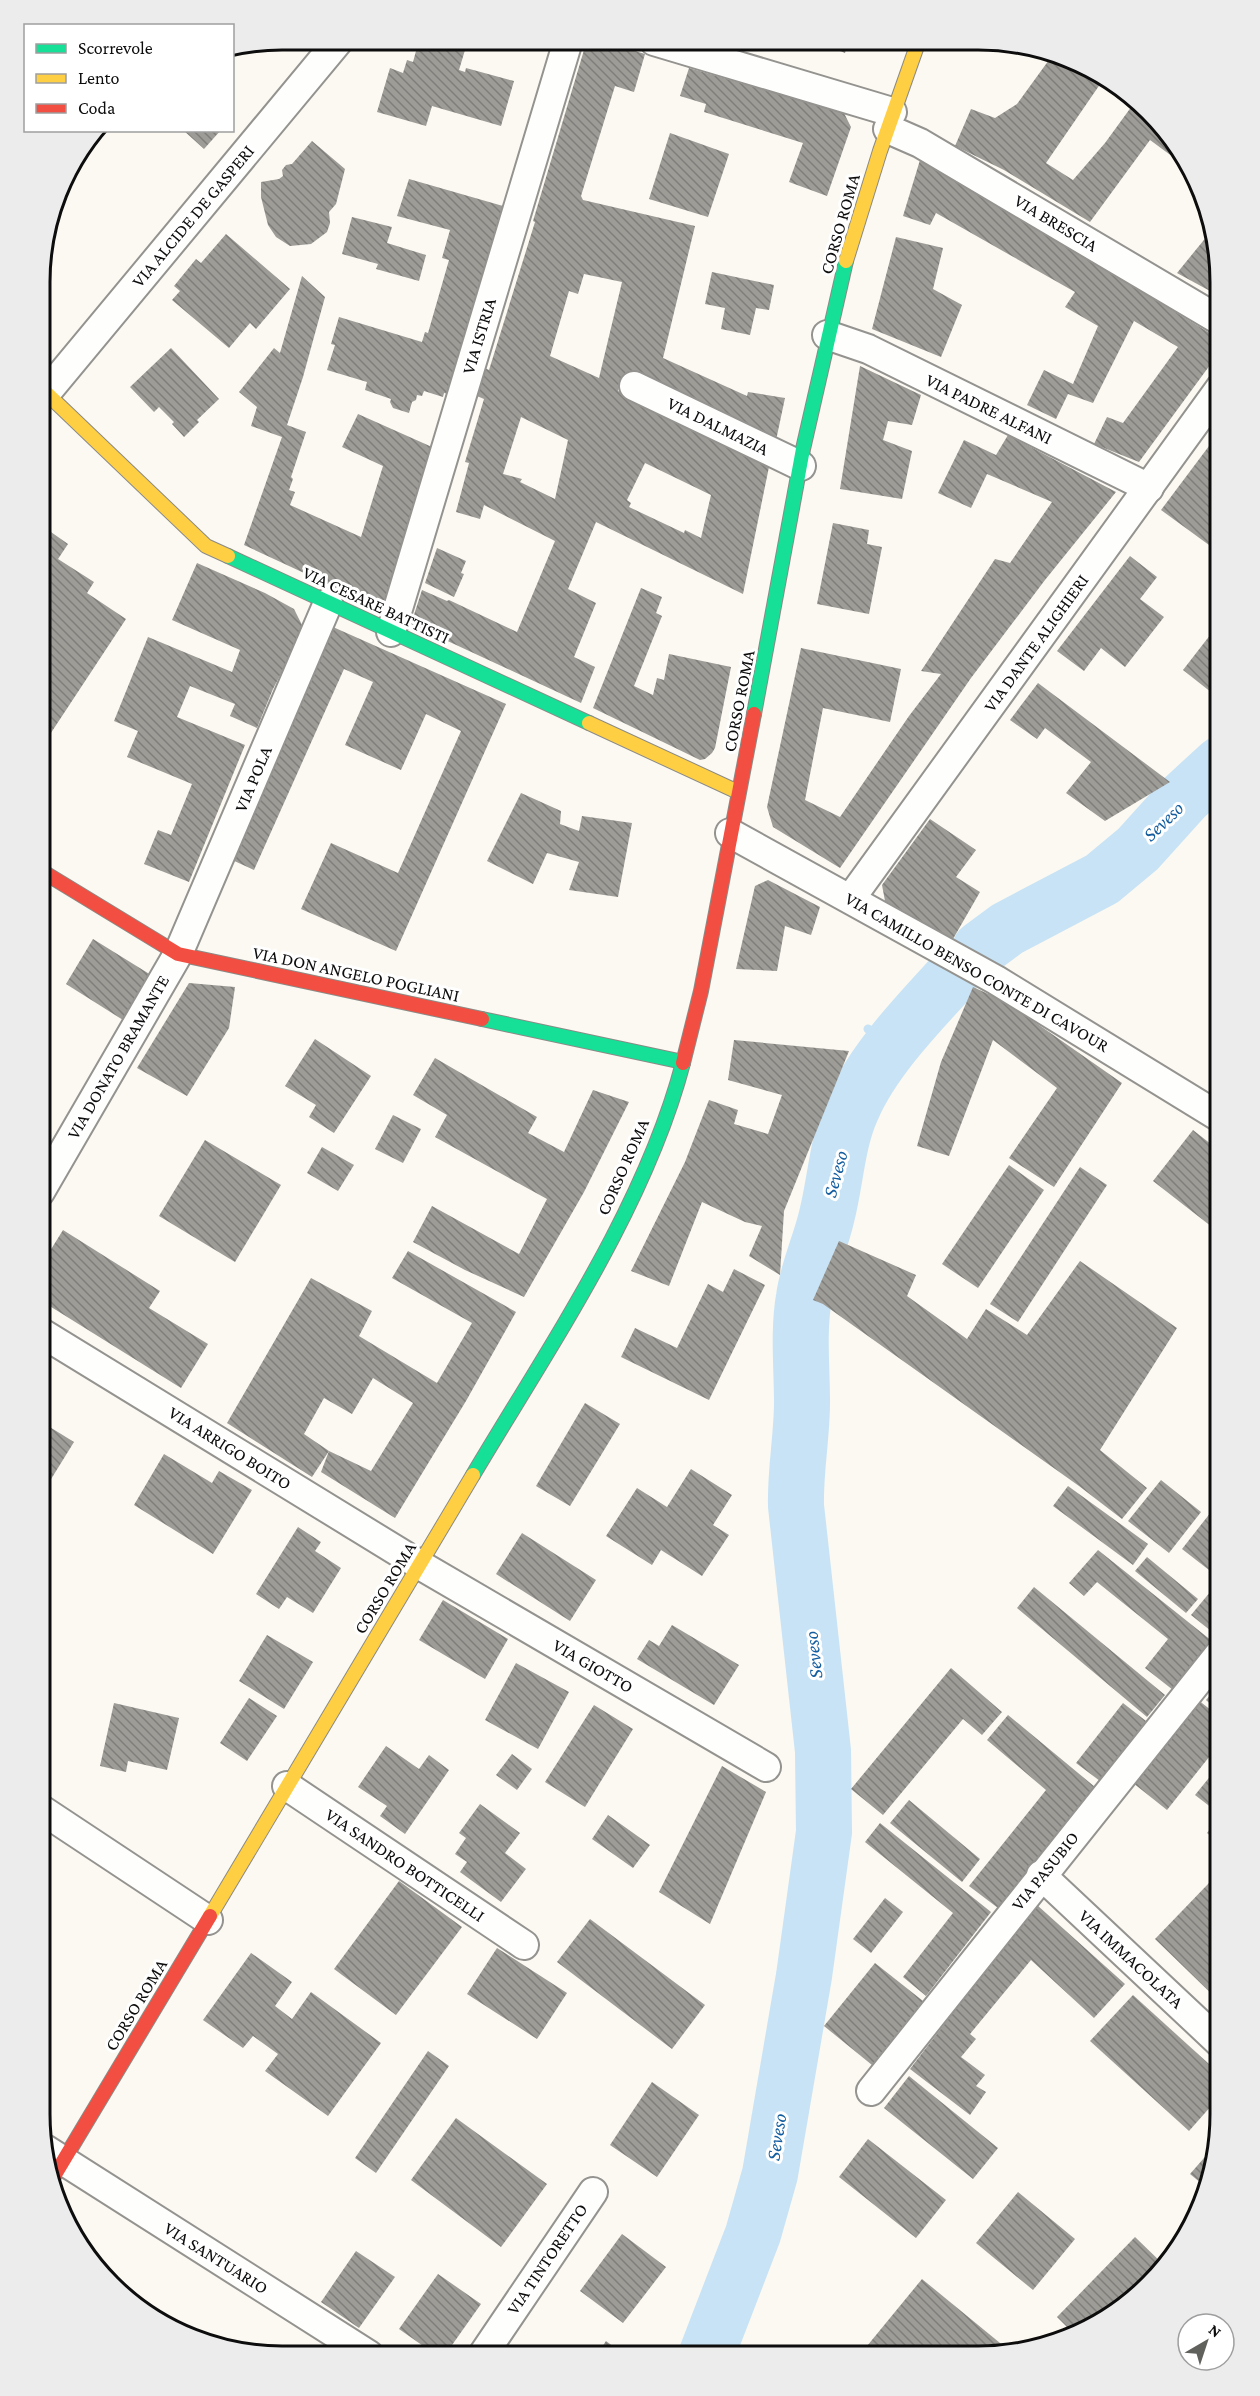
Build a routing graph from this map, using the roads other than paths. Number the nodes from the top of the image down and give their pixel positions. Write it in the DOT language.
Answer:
graph roads {
  1 [pos="331,50"];
  2 [pos="565,50"];
  3 [pos="681,50"];
  4 [pos="915,50"];
  5 [pos="890,120"];
  6 [pos="1210,314"];
  7 [pos="827,335"];
  8 [pos="50,386"];
  9 [pos="634,386"];
  10 [pos="50,401"];
  11 [pos="1210,402"];
  12 [pos="801,466"];
  13 [pos="1149,488"];
  14 [pos="328,603"];
  15 [pos="391,632"];
  16 [pos="738,792"];
  17 [pos="730,833"];
  18 [pos="50,876"];
  19 [pos="851,898"];
  20 [pos="178,954"];
  21 [pos="683,1062"];
  22 [pos="1210,1111"];
  23 [pos="50,1175"];
  24 [pos="50,1338"];
  25 [pos="420,1565"];
  26 [pos="1210,1667"];
  27 [pos="766,1767"];
  28 [pos="287,1786"];
  29 [pos="50,1815"];
  30 [pos="1041,1875"];
  31 [pos="208,1920"];
  32 [pos="524,1945"];
  33 [pos="1210,2033"];
  34 [pos="871,2091"];
  35 [pos="54,2162"];
  36 [pos="55,2165"];
  37 [pos="593,2192"];
  38 [pos="354,2346"];
  39 [pos="489,2346"];
  1 -- 8 [label="street, VIA ALCIDE DE GASPERI"];
  2 -- 15 [label="street, VIA ISTRIA"];
  3 -- 5 [label="street, VIA BRESCIA"];
  4 -- 5 [label="street, CORSO ROMA"];
  5 -- 6 [label="street, VIA BRESCIA"];
  5 -- 7 [label="street, CORSO ROMA"];
  7 -- 12 [label="street, CORSO ROMA"];
  7 -- 13 [label="street, VIA PADRE ALFANI"];
  9 -- 12 [label="street, VIA DALMAZIA"];
  10 -- 14 [label="street, VIA CESARE BATTISTI"];
  11 -- 13 [label="street, VIA DANTE ALIGHIERI"];
  12 -- 16 [label="street, CORSO ROMA"];
  13 -- 19 [label="street, VIA DANTE ALIGHIERI"];
  14 -- 15 [label="street, VIA CESARE BATTISTI"];
  14 -- 20 [label="street, VIA POLA"];
  15 -- 16 [label="street, VIA CESARE BATTISTI"];
  16 -- 17 [label="street, CORSO ROMA"];
  17 -- 19 [label="street, VIA CAMILLO BENSO CONTE DI CAVOUR"];
  17 -- 21 [label="street, CORSO ROMA"];
  18 -- 20 [label="street, VIA DON ANGELO POGLIANI"];
  19 -- 22 [label="street, VIA CAMILLO BENSO CONTE DI CAVOUR"];
  20 -- 21 [label="street, VIA DON ANGELO POGLIANI"];
  20 -- 23 [label="street, VIA DONATO BRAMANTE"];
  21 -- 25 [label="street, CORSO ROMA"];
  24 -- 25 [label="street, VIA ARRIGO BOITO"];
  25 -- 27 [label="street, VIA GIOTTO"];
  25 -- 28 [label="street, CORSO ROMA"];
  26 -- 30 [label="street, VIA PASUBIO"];
  28 -- 31 [label="street, CORSO ROMA"];
  28 -- 32 [label="street, VIA SANDRO BOTTICELLI"];
  29 -- 31 [label="street"];
  30 -- 33 [label="street, VIA IMMACOLATA"];
  30 -- 34 [label="street, VIA PASUBIO"];
  31 -- 35 [label="street, CORSO ROMA"];
  36 -- 38 [label="street, VIA SANTUARIO"];
  37 -- 39 [label="street, VIA TINTORETTO"];
}
